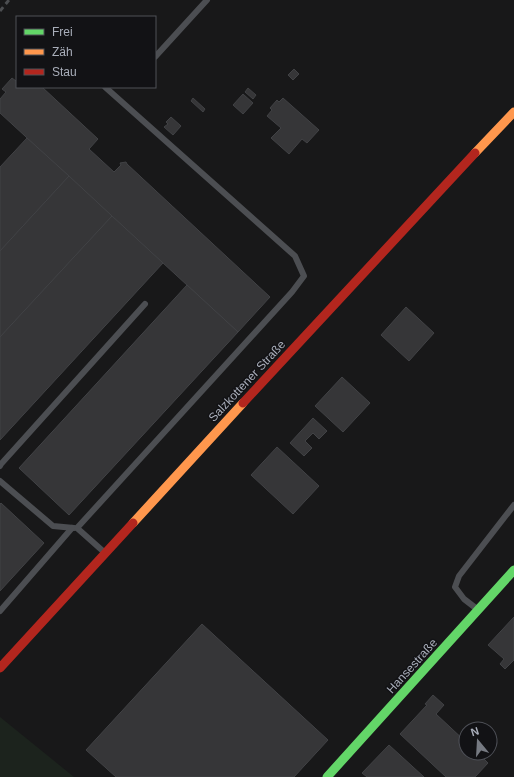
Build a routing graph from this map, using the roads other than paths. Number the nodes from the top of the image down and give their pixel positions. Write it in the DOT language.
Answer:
graph roads {
  1 [pos="207,0"];
  2 [pos="156,56"];
  3 [pos="106,88"];
  4 [pos="514,112"];
  5 [pos="145,304"];
  6 [pos="0,466"];
  7 [pos="0,481"];
  8 [pos="514,505"];
  9 [pos="75,528"];
  10 [pos="105,553"];
  11 [pos="514,570"];
  12 [pos="0,610"];
  13 [pos="478,610"];
  14 [pos="0,668"];
  15 [pos="327,777"];
  1 -- 2 [label="lane"];
  3 -- 9 [label="lane"];
  4 -- 10 [label="main road, Salzkottener Straße"];
  5 -- 6 [label="lane"];
  7 -- 9 [label="lane"];
  8 -- 13 [label="lane"];
  9 -- 10 [label="lane"];
  9 -- 12 [label="lane"];
  10 -- 14 [label="main road, Salzkottener Straße"];
  11 -- 13 [label="main road, Hansestraße"];
  13 -- 15 [label="main road, Hansestraße"];
}
